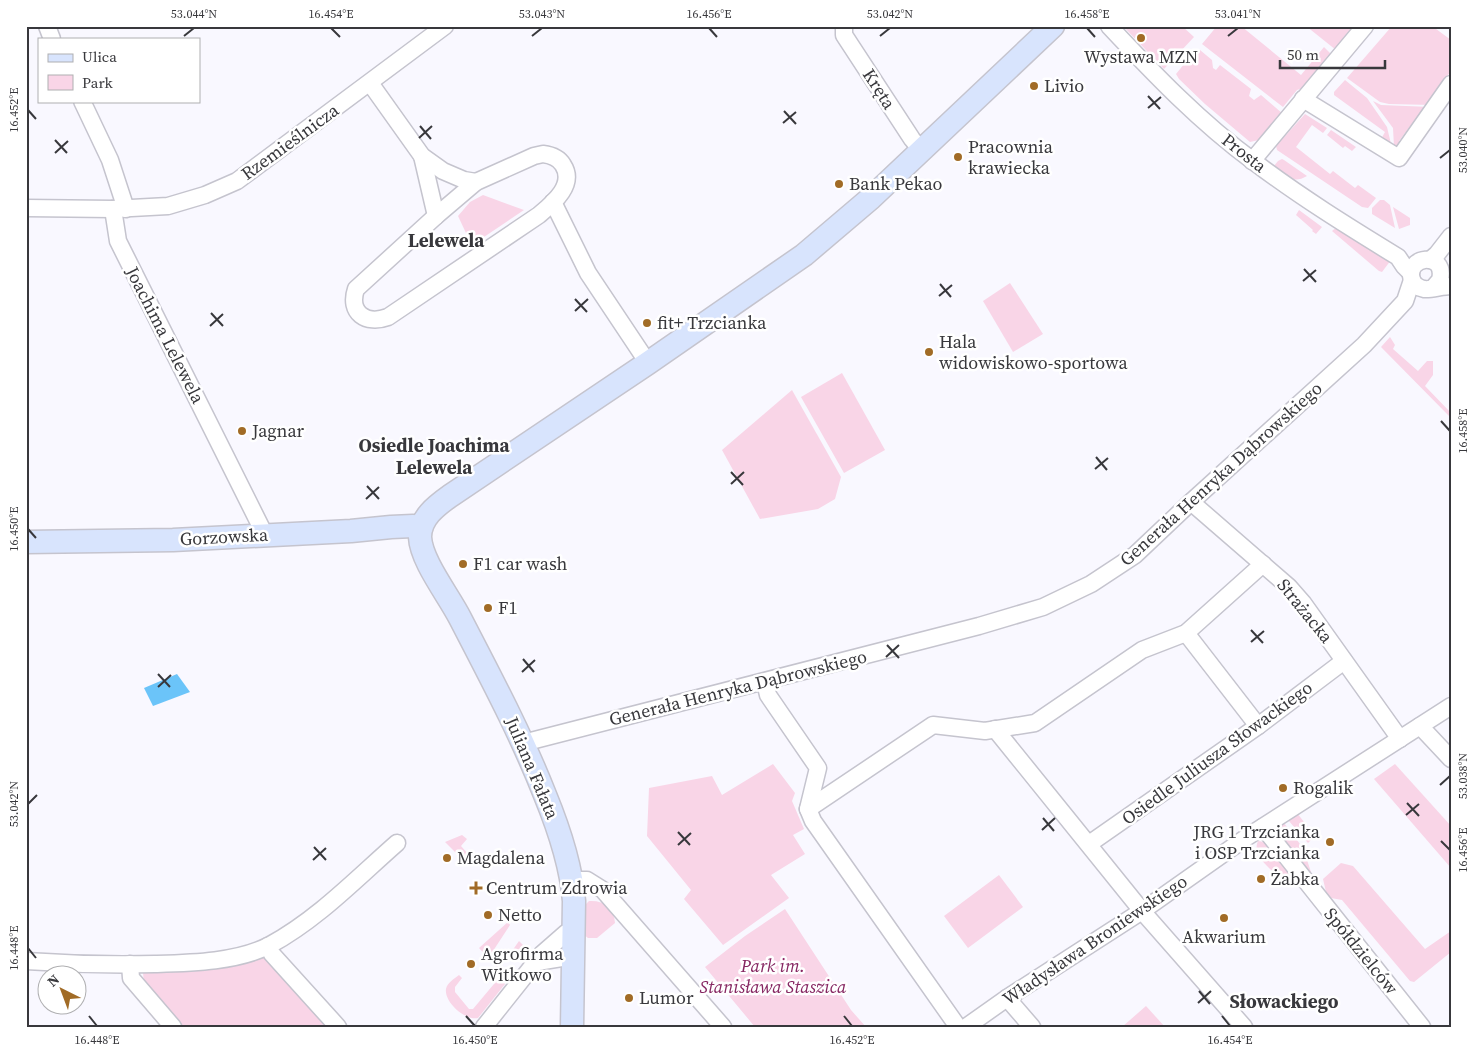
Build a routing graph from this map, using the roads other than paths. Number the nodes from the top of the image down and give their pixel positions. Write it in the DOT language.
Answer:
graph roads {
  1 [pos="46,26"];
  2 [pos="445,26"];
  3 [pos="844,26"];
  4 [pos="1053,26"];
  5 [pos="1109,26"];
  6 [pos="1365,26"];
  7 [pos="52,38"];
  8 [pos="370,83"];
  9 [pos="1451,84"];
  10 [pos="1303,99"];
  11 [pos="82,102"];
  12 [pos="921,150"];
  13 [pos="422,156"];
  14 [pos="1252,161"];
  15 [pos="476,182"];
  16 [pos="553,202"];
  17 [pos="26,208"];
  18 [pos="120,209"];
  19 [pos="436,216"];
  20 [pos="1451,236"];
  21 [pos="1427,271"];
  22 [pos="1437,288"];
  23 [pos="1405,301"];
  24 [pos="648,363"];
  25 [pos="1191,502"];
  26 [pos="421,528"];
  27 [pos="265,535"];
  28 [pos="26,542"];
  29 [pos="1263,564"];
  30 [pos="1186,633"];
  31 [pos="1344,661"];
  32 [pos="765,682"];
  33 [pos="1451,706"];
  34 [pos="1258,726"];
  35 [pos="1420,726"];
  36 [pos="996,729"];
  37 [pos="1400,739"];
  38 [pos="523,743"];
  39 [pos="1451,760"];
  40 [pos="808,809"];
  41 [pos="1263,827"];
  42 [pos="397,843"];
  43 [pos="1089,844"];
  44 [pos="572,880"];
  45 [pos="1142,911"];
  46 [pos="575,929"];
  47 [pos="268,946"];
  48 [pos="574,956"];
  49 [pos="26,961"];
  50 [pos="537,962"];
  51 [pos="130,964"];
  52 [pos="1007,998"];
  53 [pos="173,1027"];
  54 [pos="338,1027"];
  55 [pos="484,1027"];
  56 [pos="572,1027"];
  57 [pos="723,1027"];
  58 [pos="958,1027"];
  59 [pos="966,1027"];
  60 [pos="1032,1027"];
  61 [pos="1244,1027"];
  62 [pos="1422,1027"];
  1 -- 7 [label="street"];
  2 -- 8 [label="street, Rzemieślnicza"];
  3 -- 12 [label="street, Kręta"];
  4 -- 12 [label="main road"];
  5 -- 14 [label="street, Prosta"];
  6 -- 10 [label="street"];
  8 -- 13 [label="street"];
  8 -- 18 [label="street, Rzemieślnicza"];
  9 -- 10 [label="street"];
  10 -- 14 [label="street"];
  11 -- 18 [label="street, Joachima Lelewela"];
  12 -- 24 [label="main road"];
  13 -- 15 [label="street"];
  13 -- 19 [label="street"];
  14 -- 21 [label="street, Prosta"];
  15 -- 16 [label="street"];
  15 -- 19 [label="street"];
  16 -- 19 [label="street"];
  16 -- 24 [label="street"];
  17 -- 18 [label="street"];
  18 -- 27 [label="street, Joachima Lelewela"];
  20 -- 21 [label="street, Generała Henryka Dąbrowskiego"];
  21 -- 22 [label="street"];
  21 -- 22 [label="street, Prosta"];
  21 -- 23 [label="street, Generała Henryka Dąbrowskiego"];
  22 -- 23 [label="street, Generała Henryka Dąbrowskiego"];
  23 -- 25 [label="street, Generała Henryka Dąbrowskiego"];
  24 -- 26 [label="main road"];
  25 -- 29 [label="street, Strażacka"];
  25 -- 32 [label="street, Generała Henryka Dąbrowskiego"];
  26 -- 27 [label="main road, Gorzowska"];
  26 -- 38 [label="main road, Juliana Fałata"];
  27 -- 28 [label="main road, Gorzowska"];
  29 -- 30 [label="street"];
  29 -- 31 [label="street, Strażacka"];
  30 -- 34 [label="street"];
  30 -- 36 [label="street"];
  31 -- 34 [label="street, Osiedle Juliusza Słowackiego"];
  31 -- 37 [label="street, Strażacka"];
  32 -- 38 [label="street, Generała Henryka Dąbrowskiego"];
  32 -- 40 [label="street"];
  33 -- 35 [label="street, Władysława Broniewskiego"];
  34 -- 43 [label="street, Osiedle Juliusza Słowackiego"];
  35 -- 37 [label="street, Władysława Broniewskiego"];
  35 -- 39 [label="street"];
  36 -- 40 [label="street"];
  36 -- 43 [label="street"];
  37 -- 41 [label="street, Władysława Broniewskiego"];
  38 -- 44 [label="main road, Juliana Fałata"];
  40 -- 58 [label="street"];
  41 -- 45 [label="street, Władysława Broniewskiego"];
  41 -- 62 [label="street, Spółdzielców"];
  42 -- 47 [label="street"];
  43 -- 45 [label="street"];
  44 -- 46 [label="main road, Juliana Fałata"];
  44 -- 57 [label="street"];
  45 -- 52 [label="street, Władysława Broniewskiego"];
  45 -- 61 [label="street"];
  46 -- 48 [label="main road, Juliana Fałata"];
  46 -- 50 [label="street"];
  47 -- 51 [label="street"];
  47 -- 54 [label="street"];
  48 -- 50 [label="street"];
  48 -- 56 [label="main road, Juliana Fałata"];
  49 -- 51 [label="street"];
  50 -- 55 [label="street"];
  51 -- 53 [label="street"];
  52 -- 59 [label="street, Władysława Broniewskiego"];
  52 -- 60 [label="street"];
}
